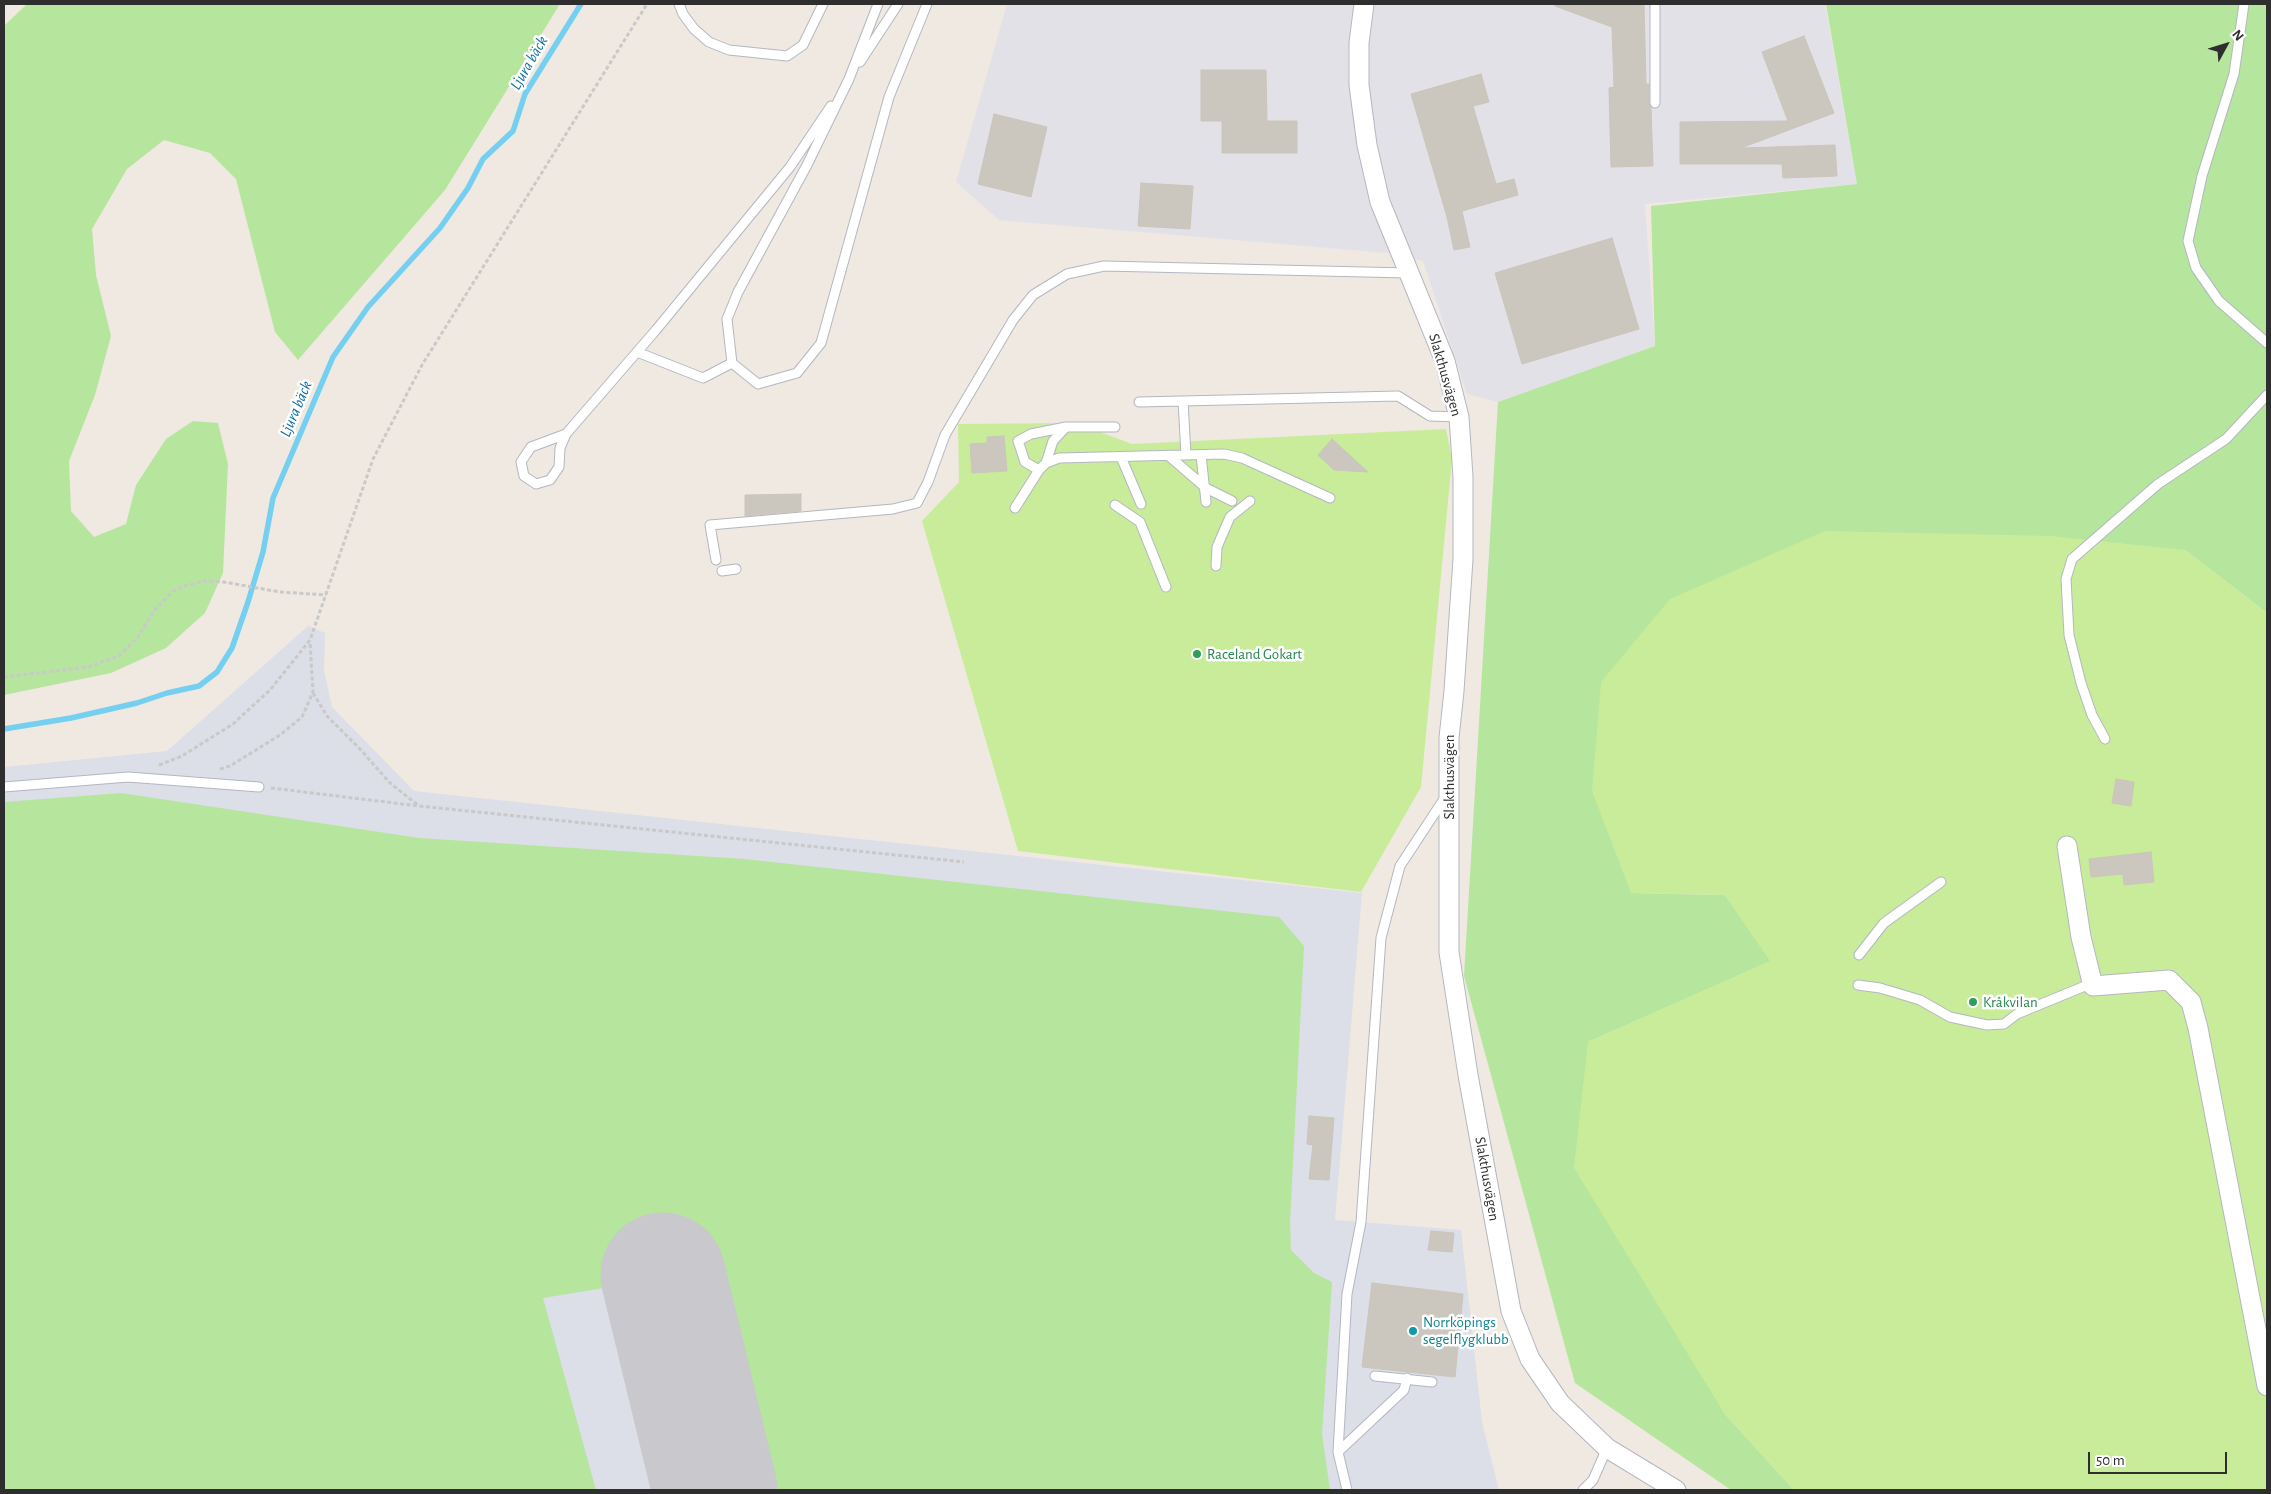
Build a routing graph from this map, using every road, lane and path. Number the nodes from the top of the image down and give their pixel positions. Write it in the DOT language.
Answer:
graph roads {
  1 [pos="647,4"];
  2 [pos="679,4"];
  3 [pos="823,4"];
  4 [pos="878,4"];
  5 [pos="898,4"];
  6 [pos="927,4"];
  7 [pos="1364,4"];
  8 [pos="1655,4"];
  9 [pos="2244,4"];
  10 [pos="849,79"];
  11 [pos="1655,103"];
  12 [pos="1408,273"];
  13 [pos="2267,344"];
  14 [pos="637,352"];
  15 [pos="732,363"];
  16 [pos="2267,395"];
  17 [pos="1183,401"];
  18 [pos="1139,402"];
  19 [pos="1459,417"];
  20 [pos="1066,426"];
  21 [pos="1115,427"];
  22 [pos="566,434"];
  23 [pos="1186,455"];
  24 [pos="1201,455"];
  25 [pos="1169,456"];
  26 [pos="1121,457"];
  27 [pos="1046,463"];
  28 [pos="1039,470"];
  29 [pos="1206,488"];
  30 [pos="1330,498"];
  31 [pos="1232,501"];
  32 [pos="1250,501"];
  33 [pos="1206,502"];
  34 [pos="1141,504"];
  35 [pos="1115,505"];
  36 [pos="1015,508"];
  37 [pos="716,560"];
  38 [pos="1216,566"];
  39 [pos="736,569"];
  40 [pos="722,571"];
  41 [pos="1166,587"];
  42 [pos="326,595"];
  43 [pos="310,640"];
  44 [pos="4,678"];
  45 [pos="313,692"];
  46 [pos="2105,739"];
  47 [pos="155,767"];
  48 [pos="188,782"];
  49 [pos="4,787"];
  50 [pos="259,787"];
  51 [pos="1449,792"];
  52 [pos="419,806"];
  53 [pos="2067,846"];
  54 [pos="964,862"];
  55 [pos="1941,882"];
  56 [pos="1859,955"];
  57 [pos="1858,984"];
  58 [pos="2093,986"];
  59 [pos="1375,1376"];
  60 [pos="1407,1378"];
  61 [pos="1432,1382"];
  62 [pos="2267,1386"];
  63 [pos="1607,1448"];
  64 [pos="1338,1452"];
  65 [pos="1347,1490"];
  66 [pos="1584,1490"];
  67 [pos="1676,1490"];
  1 -- 42 [label="path"];
  2 -- 3 [label="lane"];
  4 -- 10 [label="lane"];
  5 -- 10 [label="lane"];
  6 -- 15 [label="lane"];
  7 -- 12 [label="street, Slakthusvägen"];
  8 -- 11 [label="lane"];
  9 -- 13 [label="lane"];
  10 -- 14 [label="lane"];
  10 -- 15 [label="lane"];
  12 -- 19 [label="street, Slakthusvägen"];
  12 -- 37 [label="lane"];
  14 -- 15 [label="lane"];
  14 -- 22 [label="lane"];
  16 -- 46 [label="lane"];
  17 -- 18 [label="lane"];
  17 -- 19 [label="lane"];
  17 -- 23 [label="lane"];
  19 -- 51 [label="street, Slakthusvägen"];
  20 -- 21 [label="lane"];
  20 -- 27 [label="lane"];
  20 -- 28 [label="lane"];
  22 -- 22 [label="lane"];
  23 -- 24 [label="lane"];
  23 -- 25 [label="lane"];
  24 -- 29 [label="lane"];
  24 -- 30 [label="lane"];
  25 -- 26 [label="lane"];
  25 -- 29 [label="lane"];
  26 -- 27 [label="lane"];
  26 -- 34 [label="lane"];
  27 -- 28 [label="lane"];
  28 -- 36 [label="lane"];
  29 -- 31 [label="lane"];
  29 -- 33 [label="lane"];
  32 -- 38 [label="lane"];
  35 -- 41 [label="lane"];
  39 -- 40 [label="lane"];
  42 -- 43 [label="path"];
  42 -- 44 [label="path"];
  43 -- 45 [label="path"];
  43 -- 47 [label="path"];
  45 -- 48 [label="path"];
  45 -- 52 [label="path"];
  48 -- 49 [label="lane"];
  48 -- 50 [label="lane"];
  50 -- 52 [label="path"];
  51 -- 63 [label="street, Slakthusvägen"];
  51 -- 64 [label="lane"];
  52 -- 54 [label="path"];
  53 -- 58 [label="street"];
  55 -- 56 [label="lane"];
  57 -- 58 [label="lane"];
  58 -- 62 [label="street"];
  59 -- 60 [label="lane"];
  60 -- 61 [label="lane"];
  60 -- 64 [label="lane"];
  63 -- 66 [label="lane"];
  63 -- 67 [label="street, Slakthusvägen"];
  64 -- 65 [label="lane"];
}
